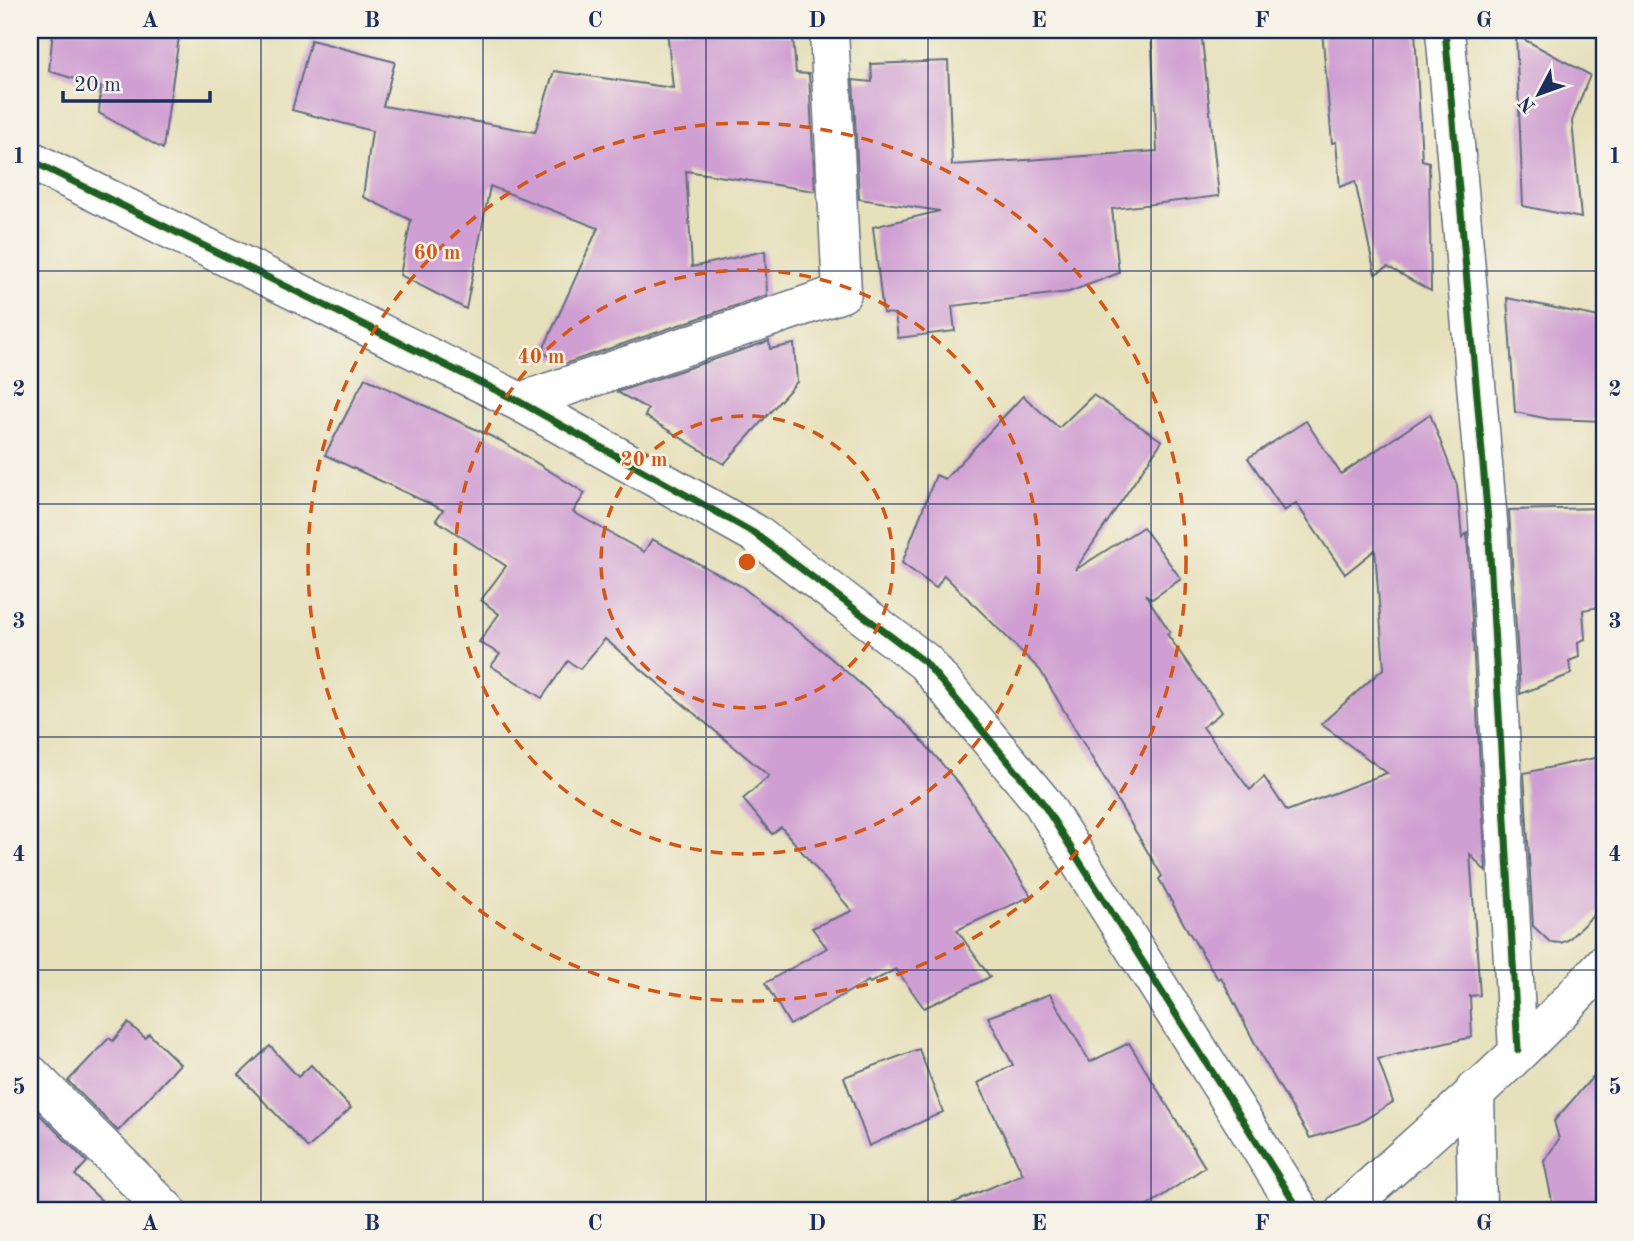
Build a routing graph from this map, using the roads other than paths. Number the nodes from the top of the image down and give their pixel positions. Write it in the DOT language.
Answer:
graph roads {
  1 [pos="829,30"];
  2 [pos="1445,30"];
  3 [pos="30,160"];
  4 [pos="520,402"];
  5 [pos="1604,964"];
  6 [pos="1518,1050"];
  7 [pos="30,1074"];
  8 [pos="1475,1090"];
  9 [pos="167,1211"];
  10 [pos="1300,1211"];
  11 [pos="1344,1211"];
  12 [pos="1477,1211"];
  1 -- 4 [label="street"];
  2 -- 6 [label="street"];
  3 -- 4 [label="street"];
  4 -- 10 [label="street"];
  5 -- 6 [label="street"];
  6 -- 8 [label="street"];
  7 -- 9 [label="street"];
  8 -- 11 [label="street"];
  8 -- 12 [label="street"];
}
